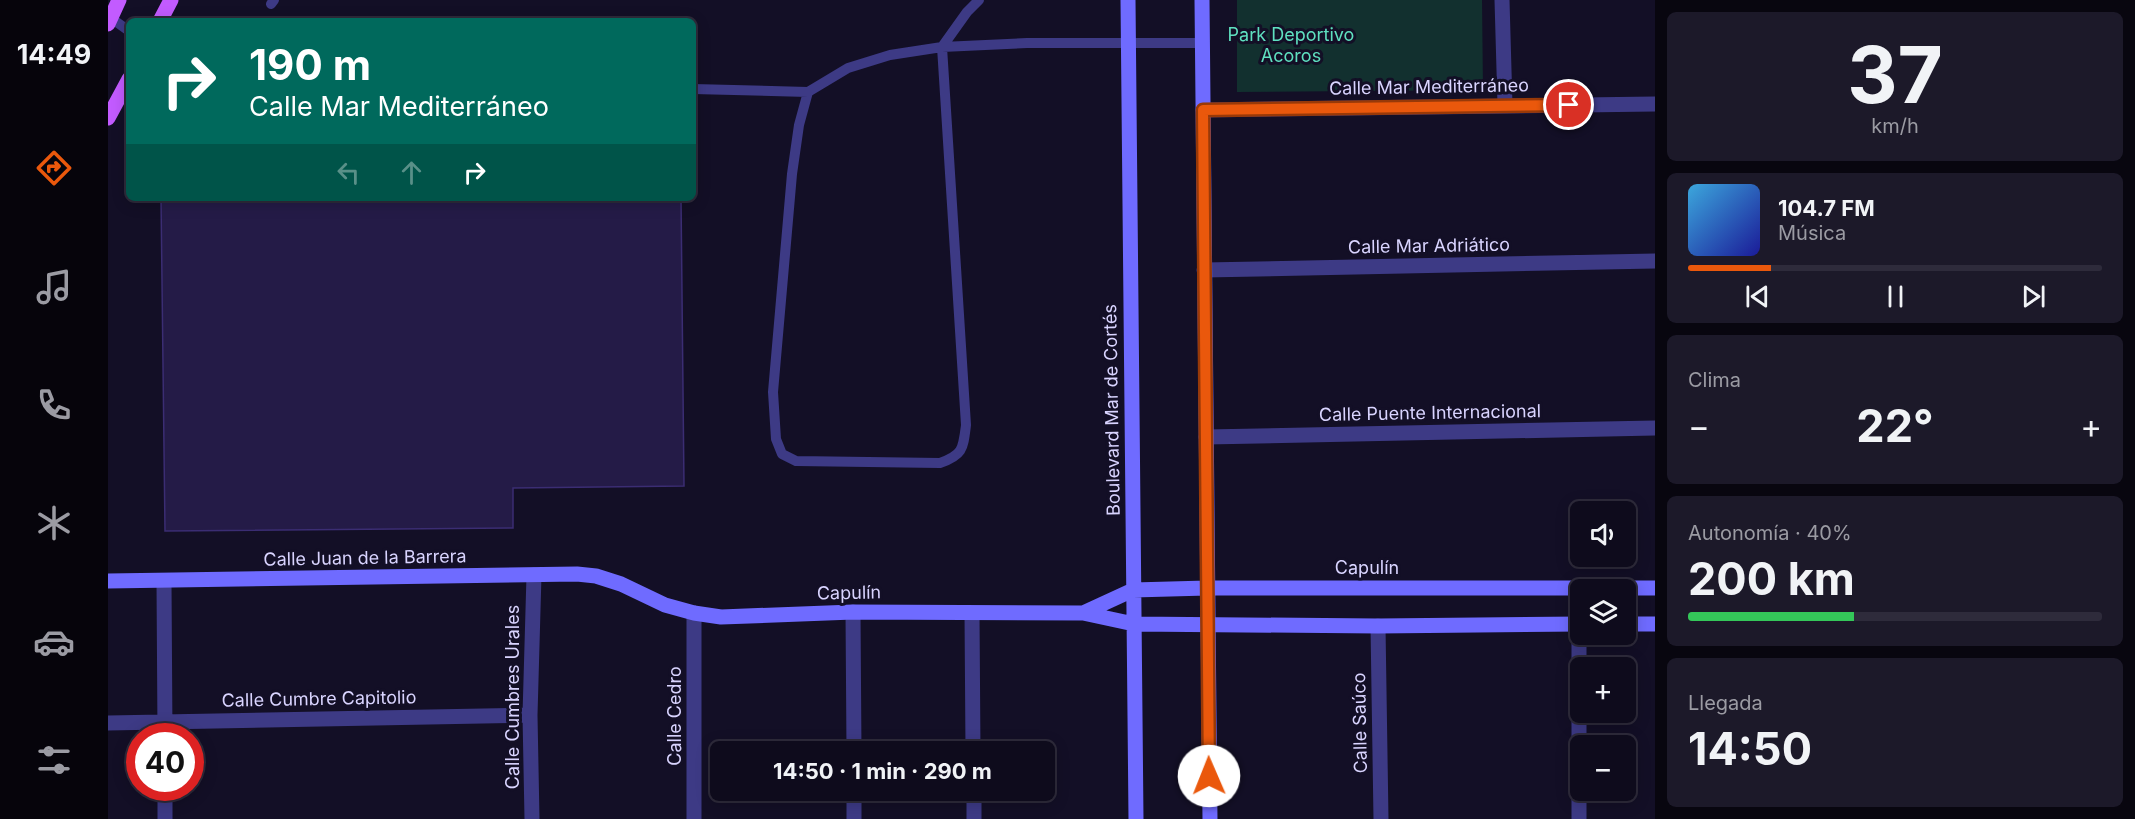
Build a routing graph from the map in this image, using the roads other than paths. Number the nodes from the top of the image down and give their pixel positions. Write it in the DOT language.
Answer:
graph roads {
  1 [pos="119,0"];
  2 [pos="171,0"];
  3 [pos="979,0"];
  4 [pos="1128,0"];
  5 [pos="1202,0"];
  6 [pos="1502,0"];
  7 [pos="162,18"];
  8 [pos="110,21"];
  9 [pos="126,30"];
  10 [pos="1128,43"];
  11 [pos="1202,43"];
  12 [pos="942,47"];
  13 [pos="126,85"];
  14 [pos="696,89"];
  15 [pos="808,92"];
  16 [pos="1655,104"];
  17 [pos="1505,105"];
  18 [pos="1203,110"];
  19 [pos="108,118"];
  20 [pos="1655,261"];
  21 [pos="1204,270"];
  22 [pos="1655,428"];
  23 [pos="1206,437"];
  24 [pos="534,575"];
  25 [pos="108,581"];
  26 [pos="164,582"];
  27 [pos="621,584"];
  28 [pos="1207,588"];
  29 [pos="1655,588"];
  30 [pos="1133,590"];
  31 [pos="853,612"];
  32 [pos="694,613"];
  33 [pos="972,613"];
  34 [pos="1083,613"];
  35 [pos="1134,624"];
  36 [pos="1208,624"];
  37 [pos="1570,624"];
  38 [pos="1636,624"];
  39 [pos="1655,624"];
  40 [pos="1378,626"];
  41 [pos="1580,645"];
  42 [pos="530,715"];
  43 [pos="108,723"];
  44 [pos="165,723"];
  45 [pos="126,725"];
  46 [pos="204,728"];
  47 [pos="854,741"];
  48 [pos="973,741"];
  49 [pos="165,801"];
  50 [pos="854,801"];
  51 [pos="974,801"];
  52 [pos="165,819"];
  53 [pos="532,819"];
  54 [pos="694,819"];
  55 [pos="854,819"];
  56 [pos="974,819"];
  57 [pos="1136,819"];
  58 [pos="1209,819"];
  59 [pos="1381,819"];
  60 [pos="1579,819"];
  1 -- 8 [label="main road"];
  2 -- 7 [label="main road"];
  3 -- 12 [label="lane"];
  4 -- 10 [label="street, Boulevard Mar de Cortés"];
  5 -- 11 [label="street"];
  6 -- 17 [label="street"];
  8 -- 9 [label="lane"];
  10 -- 11 [label="lane"];
  10 -- 12 [label="lane"];
  10 -- 30 [label="street, Boulevard Mar de Cortés"];
  11 -- 18 [label="street"];
  12 -- 15 [label="lane"];
  12 -- 15 [label="lane"];
  13 -- 19 [label="main road"];
  14 -- 15 [label="lane"];
  16 -- 17 [label="street, Calle Mar Mediterráneo"];
  17 -- 18 [label="street, Calle Mar Mediterráneo"];
  18 -- 21 [label="street"];
  20 -- 21 [label="street, Calle Mar Adriático"];
  21 -- 23 [label="street"];
  22 -- 23 [label="street, Calle Puente Internacional"];
  23 -- 28 [label="street"];
  24 -- 26 [label="street, Calle Juan de la Barrera"];
  24 -- 27 [label="street, Calle Juan de la Barrera"];
  24 -- 42 [label="street, Calle Cumbres Urales"];
  25 -- 26 [label="street, Calle Juan de la Barrera"];
  26 -- 44 [label="street"];
  27 -- 32 [label="street, Capulín"];
  28 -- 29 [label="street, Capulín"];
  28 -- 30 [label="street, Capulín"];
  28 -- 36 [label="street"];
  30 -- 34 [label="street, Capulín"];
  30 -- 35 [label="street, Boulevard Mar de Cortés"];
  31 -- 32 [label="street, Capulín"];
  31 -- 33 [label="street, Capulín"];
  31 -- 47 [label="street"];
  32 -- 54 [label="street, Calle Cedro"];
  33 -- 34 [label="street, Capulín"];
  33 -- 48 [label="street"];
  34 -- 35 [label="street, Capulín"];
  35 -- 36 [label="street, Capulín"];
  35 -- 57 [label="street, Boulevard Mar de Cortés"];
  36 -- 40 [label="street, Capulín"];
  36 -- 58 [label="street"];
  37 -- 40 [label="street, Capulín"];
  38 -- 39 [label="street"];
  40 -- 59 [label="street, Calle Saúco"];
  41 -- 60 [label="street"];
  42 -- 46 [label="street, Calle Cumbre Capitolio"];
  42 -- 53 [label="street, Calle Cumbres Urales"];
  43 -- 45 [label="street, Calle Cumbre Capitolio"];
  49 -- 52 [label="street"];
  50 -- 55 [label="street"];
  51 -- 56 [label="street"];
}
